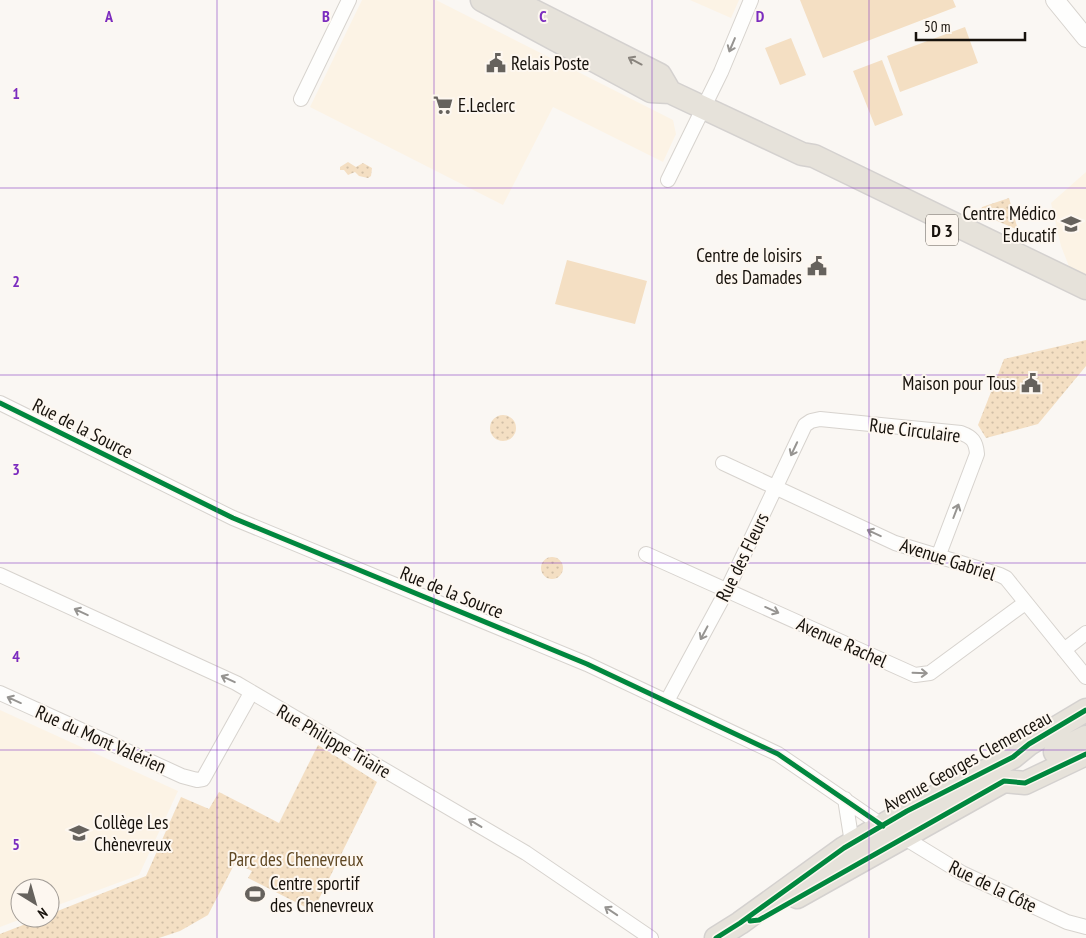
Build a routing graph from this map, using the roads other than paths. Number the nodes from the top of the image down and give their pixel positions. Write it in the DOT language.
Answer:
graph roads {
  1 [pos="349,0"];
  2 [pos="482,0"];
  3 [pos="513,0"];
  4 [pos="751,0"];
  5 [pos="1055,0"];
  6 [pos="1086,38"];
  7 [pos="670,92"];
  8 [pos="301,99"];
  9 [pos="704,108"];
  10 [pos="802,154"];
  11 [pos="668,180"];
  12 [pos="1086,288"];
  13 [pos="1086,303"];
  14 [pos="0,403"];
  15 [pos="820,419"];
  16 [pos="723,463"];
  17 [pos="776,487"];
  18 [pos="646,554"];
  19 [pos="938,557"];
  20 [pos="0,574"];
  21 [pos="727,590"];
  22 [pos="1025,603"];
  23 [pos="1086,633"];
  24 [pos="1064,650"];
  25 [pos="1086,677"];
  26 [pos="0,693"];
  27 [pos="251,693"];
  28 [pos="667,701"];
  29 [pos="1086,710"];
  30 [pos="1086,722"];
  31 [pos="1086,737"];
  32 [pos="1086,754"];
  33 [pos="1013,757"];
  34 [pos="1004,781"];
  35 [pos="845,799"];
  36 [pos="883,826"];
  37 [pos="903,837"];
  38 [pos="852,843"];
  39 [pos="740,923"];
  40 [pos="1086,928"];
  41 [pos="651,938"];
  42 [pos="716,938"];
  1 -- 8 [label="street"];
  2 -- 7 [label="main road, D 3"];
  7 -- 3 [label="main road, D 3, one-way"];
  4 -- 9 [label="street, one-way"];
  5 -- 6 [label="street"];
  7 -- 9 [label="main road, D 3"];
  9 -- 10 [label="main road, D 3"];
  9 -- 11 [label="street"];
  10 -- 12 [label="main road, D 3"];
  10 -- 13 [label="main road, D 3"];
  14 -- 28 [label="street, Rue de la Source"];
  15 -- 17 [label="street, Rue des Fleurs, one-way"];
  19 -- 15 [label="street, Rue Circulaire, one-way"];
  16 -- 17 [label="street, Avenue Gabriel"];
  19 -- 17 [label="street, Avenue Gabriel, one-way"];
  17 -- 21 [label="street, Rue des Fleurs"];
  18 -- 21 [label="street, Avenue Rachel"];
  19 -- 22 [label="street, Avenue Gabriel"];
  27 -- 20 [label="street, Rue Philippe Triaire, one-way"];
  21 -- 22 [label="street, Avenue Rachel, one-way"];
  21 -- 28 [label="street, Rue des Fleurs, one-way"];
  22 -- 24 [label="street, Avenue Gabriel"];
  23 -- 24 [label="street"];
  24 -- 25 [label="street, Avenue Gabriel"];
  27 -- 26 [label="street, Rue du Mont Valérien, one-way"];
  41 -- 27 [label="street, Rue Philippe Triaire, one-way"];
  28 -- 35 [label="street, Rue de la Source"];
  29 -- 33 [label="main road, Avenue Georges Clemenceau"];
  30 -- 33 [label="main road"];
  31 -- 34 [label="main road"];
  32 -- 34 [label="main road, Avenue Georges Clemenceau"];
  33 -- 36 [label="main road, Avenue Georges Clemenceau"];
  34 -- 37 [label="main road, Avenue Georges Clemenceau"];
  35 -- 36 [label="street, Rue de la Source"];
  35 -- 38 [label="street"];
  36 -- 37 [label="main road, Avenue Georges Clemenceau"];
  36 -- 38 [label="main road, Avenue Georges Clemenceau"];
  37 -- 39 [label="main road, Avenue Georges Clemenceau"];
  37 -- 40 [label="street, Rue de la Côte"];
  38 -- 39 [label="main road, Avenue Georges Clemenceau"];
  39 -- 42 [label="main road, Avenue Georges Clemenceau"];
}
